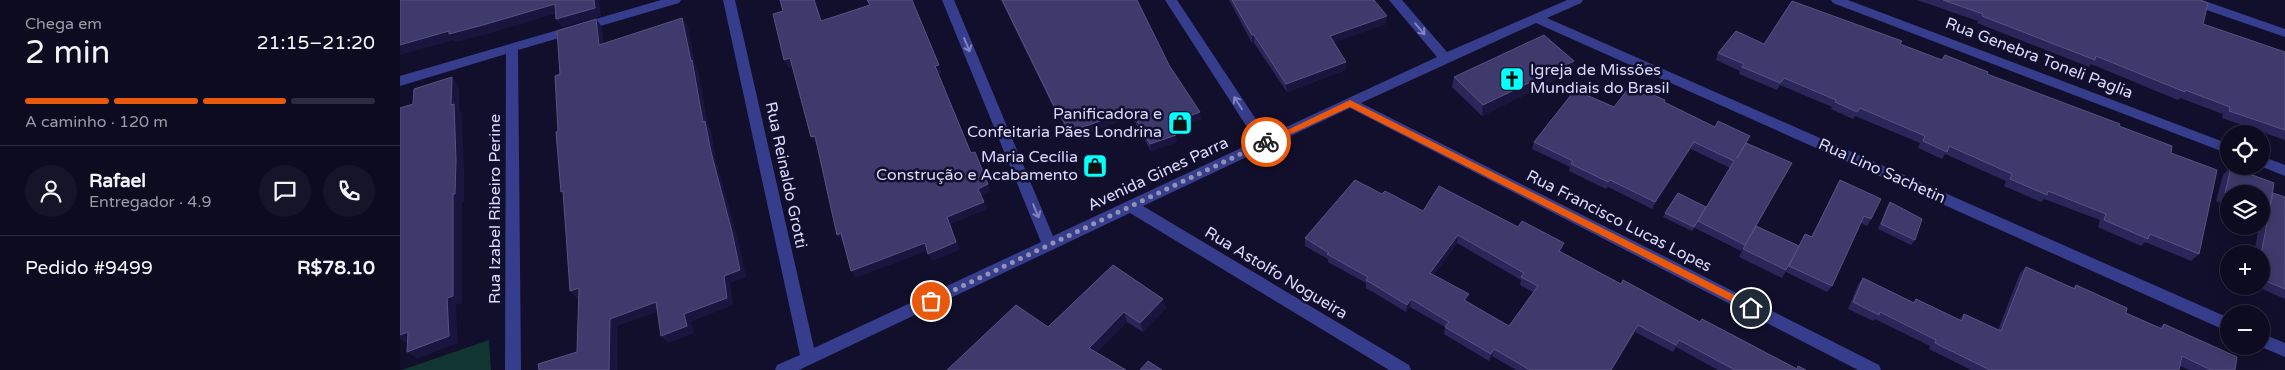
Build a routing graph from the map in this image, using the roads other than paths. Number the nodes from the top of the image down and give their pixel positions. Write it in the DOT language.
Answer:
graph roads {
  1 [pos="675,0"];
  2 [pos="730,0"];
  3 [pos="948,0"];
  4 [pos="1171,0"];
  5 [pos="1395,0"];
  6 [pos="1576,0"];
  7 [pos="1837,0"];
  8 [pos="2190,0"];
  9 [pos="1536,18"];
  10 [pos="2285,33"];
  11 [pos="512,48"];
  12 [pos="1445,58"];
  13 [pos="400,81"];
  14 [pos="1350,103"];
  15 [pos="1264,143"];
  16 [pos="2220,146"];
  17 [pos="2270,165"];
  18 [pos="2285,170"];
  19 [pos="1131,206"];
  20 [pos="1050,245"];
  21 [pos="2220,321"];
  22 [pos="2270,344"];
  23 [pos="2285,350"];
  24 [pos="808,357"];
  25 [pos="1398,369"];
  26 [pos="513,370"];
  27 [pos="782,370"];
  28 [pos="1873,370"];
  1 -- 11 [label="street"];
  2 -- 24 [label="street, Rua Reinaldo Grotti"];
  3 -- 20 [label="street, one-way"];
  15 -- 4 [label="street, one-way"];
  5 -- 12 [label="street, one-way"];
  6 -- 9 [label="street, Avenida Gines Parra"];
  7 -- 16 [label="street, Rua Genebra Toneli Paglia"];
  8 -- 10 [label="street"];
  9 -- 12 [label="street, Avenida Gines Parra"];
  9 -- 21 [label="street, Rua Lino Sachetin"];
  11 -- 13 [label="street"];
  11 -- 26 [label="street, Rua Izabel Ribeiro Perine"];
  12 -- 14 [label="street, Avenida Gines Parra"];
  14 -- 15 [label="street, Avenida Gines Parra"];
  14 -- 28 [label="street, Rua Francisco Lucas Lopes"];
  15 -- 19 [label="street, Avenida Gines Parra"];
  17 -- 18 [label="street"];
  19 -- 20 [label="street, Avenida Gines Parra"];
  19 -- 25 [label="street, Rua Astolfo Nogueira"];
  20 -- 24 [label="street, Avenida Gines Parra"];
  22 -- 23 [label="street"];
  24 -- 27 [label="street, Avenida Gines Parra"];
}
